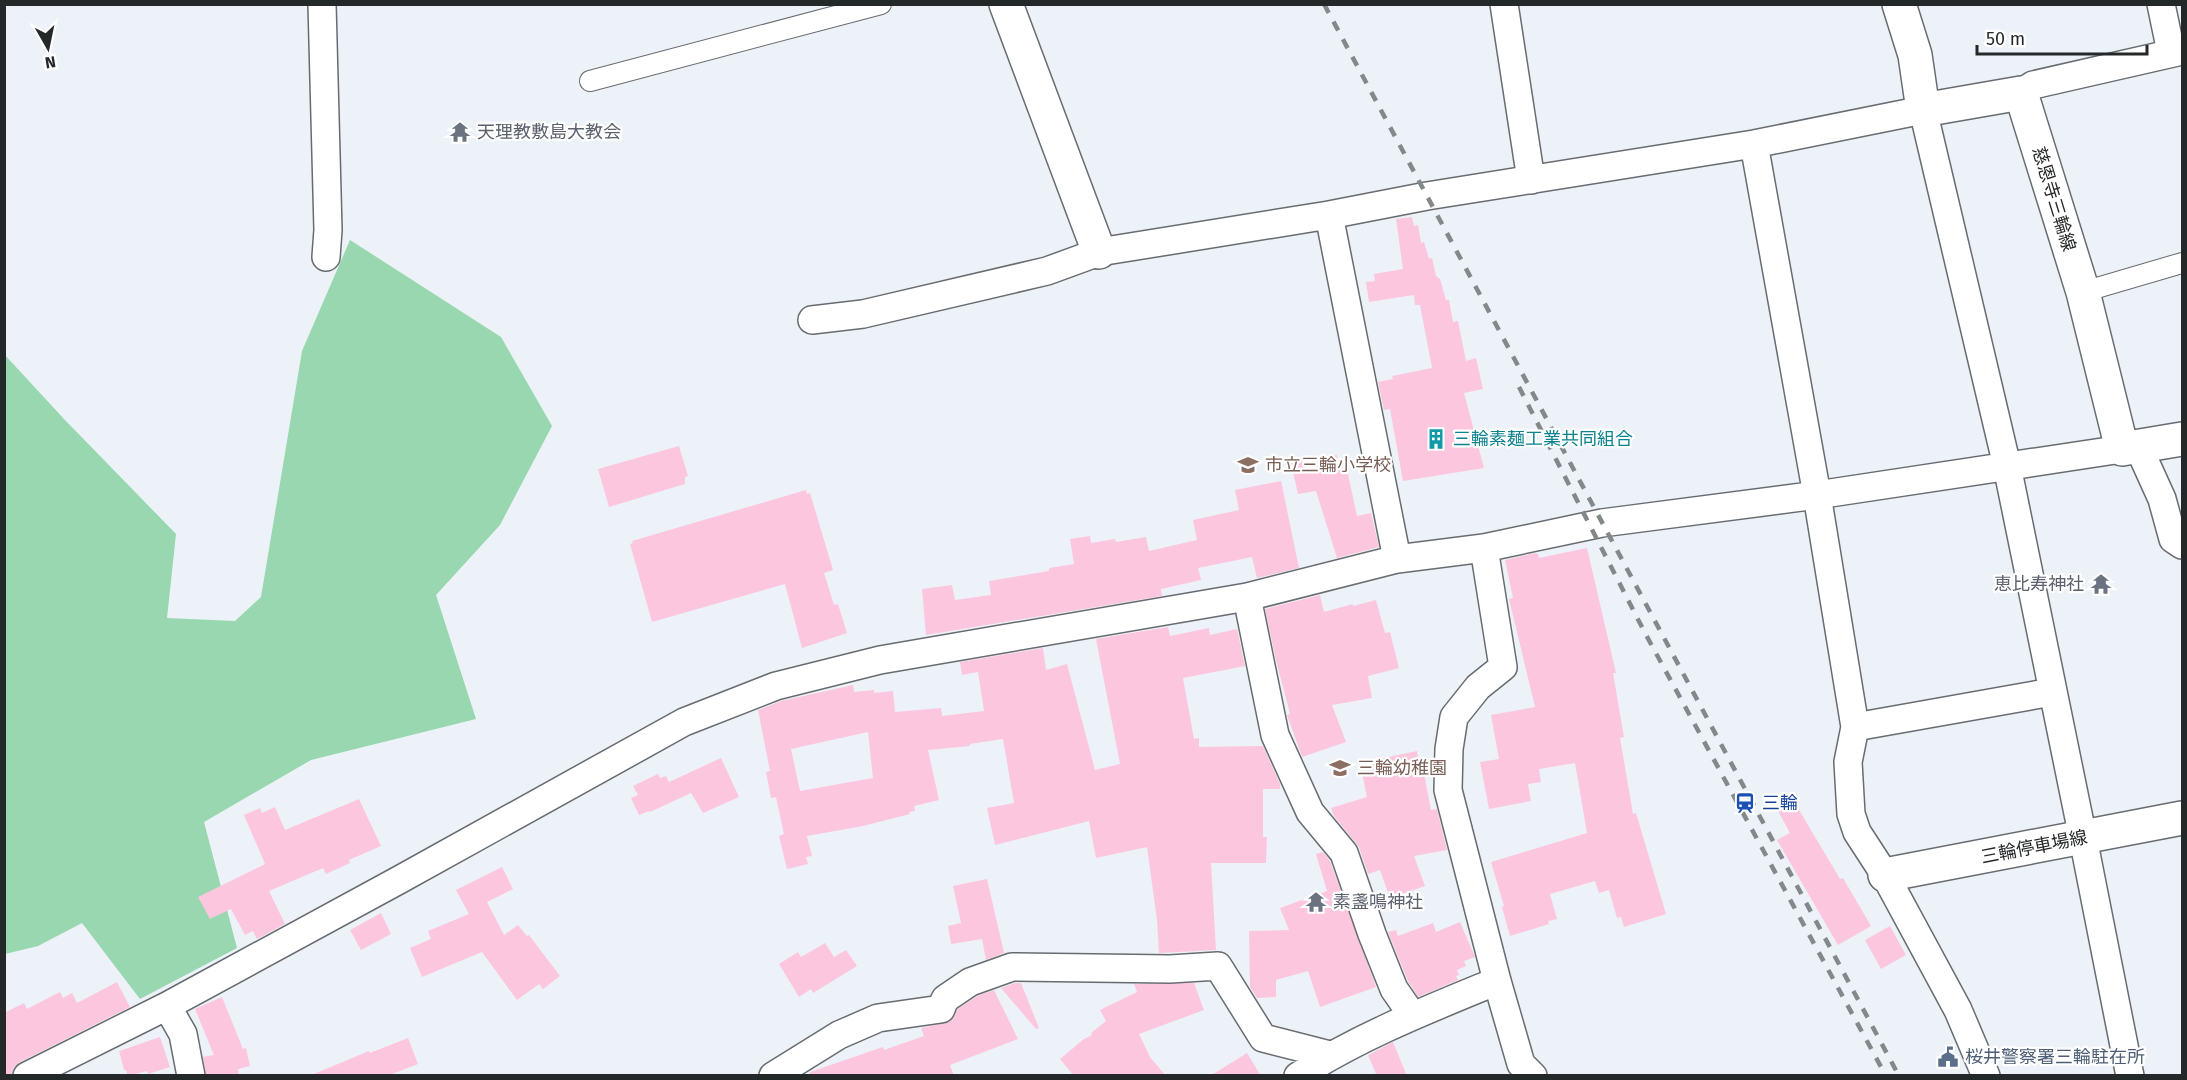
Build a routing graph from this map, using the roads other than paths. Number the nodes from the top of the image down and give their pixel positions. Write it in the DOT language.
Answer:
graph roads {
  1 [pos="322,4"];
  2 [pos="881,4"];
  3 [pos="1006,4"];
  4 [pos="1504,4"];
  5 [pos="1899,4"];
  6 [pos="2161,4"];
  7 [pos="2177,52"];
  8 [pos="590,81"];
  9 [pos="2021,93"];
  10 [pos="1923,110"];
  11 [pos="1754,144"];
  12 [pos="1531,180"];
  13 [pos="1329,215"];
  14 [pos="1099,252"];
  15 [pos="326,257"];
  16 [pos="2182,263"];
  17 [pos="2083,292"];
  18 [pos="812,320"];
  19 [pos="2182,439"];
  20 [pos="2130,447"];
  21 [pos="2007,466"];
  22 [pos="1817,495"];
  23 [pos="2182,545"];
  24 [pos="1484,548"];
  25 [pos="1397,559"];
  26 [pos="1247,597"];
  27 [pos="2052,692"];
  28 [pos="1855,727"];
  29 [pos="2182,818"];
  30 [pos="2084,838"];
  31 [pos="1885,874"];
  32 [pos="1497,981"];
  33 [pos="168,1006"];
  34 [pos="1412,1015"];
  35 [pos="1330,1055"];
  36 [pos="27,1076"];
  37 [pos="191,1076"];
  38 [pos="773,1076"];
  39 [pos="1298,1076"];
  40 [pos="1533,1076"];
  41 [pos="1986,1076"];
  42 [pos="2130,1076"];
  1 -- 15 [label="street"];
  2 -- 8 [label="street"];
  3 -- 14 [label="main road"];
  4 -- 12 [label="street"];
  5 -- 10 [label="main road"];
  6 -- 7 [label="street"];
  7 -- 9 [label="street"];
  9 -- 10 [label="main road"];
  9 -- 17 [label="main road, 慈恩寺三輪線"];
  10 -- 11 [label="street"];
  10 -- 21 [label="street"];
  11 -- 12 [label="street"];
  11 -- 22 [label="street"];
  12 -- 13 [label="street"];
  13 -- 14 [label="street"];
  13 -- 25 [label="street"];
  14 -- 18 [label="street"];
  16 -- 17 [label="street"];
  17 -- 20 [label="main road, 慈恩寺三輪線"];
  19 -- 20 [label="main road"];
  20 -- 21 [label="street"];
  20 -- 23 [label="street"];
  21 -- 22 [label="street"];
  21 -- 27 [label="street"];
  22 -- 24 [label="street"];
  22 -- 28 [label="street"];
  24 -- 25 [label="street"];
  24 -- 32 [label="street"];
  25 -- 26 [label="street"];
  26 -- 33 [label="street"];
  26 -- 34 [label="street"];
  27 -- 28 [label="street"];
  27 -- 30 [label="street"];
  28 -- 31 [label="street"];
  29 -- 30 [label="main road, 三輪停車場線"];
  30 -- 31 [label="main road, 三輪停車場線"];
  30 -- 42 [label="street"];
  31 -- 41 [label="street"];
  32 -- 34 [label="street"];
  32 -- 40 [label="street"];
  33 -- 36 [label="street"];
  33 -- 37 [label="street"];
  34 -- 35 [label="street"];
  35 -- 38 [label="street"];
  35 -- 39 [label="street"];
}
